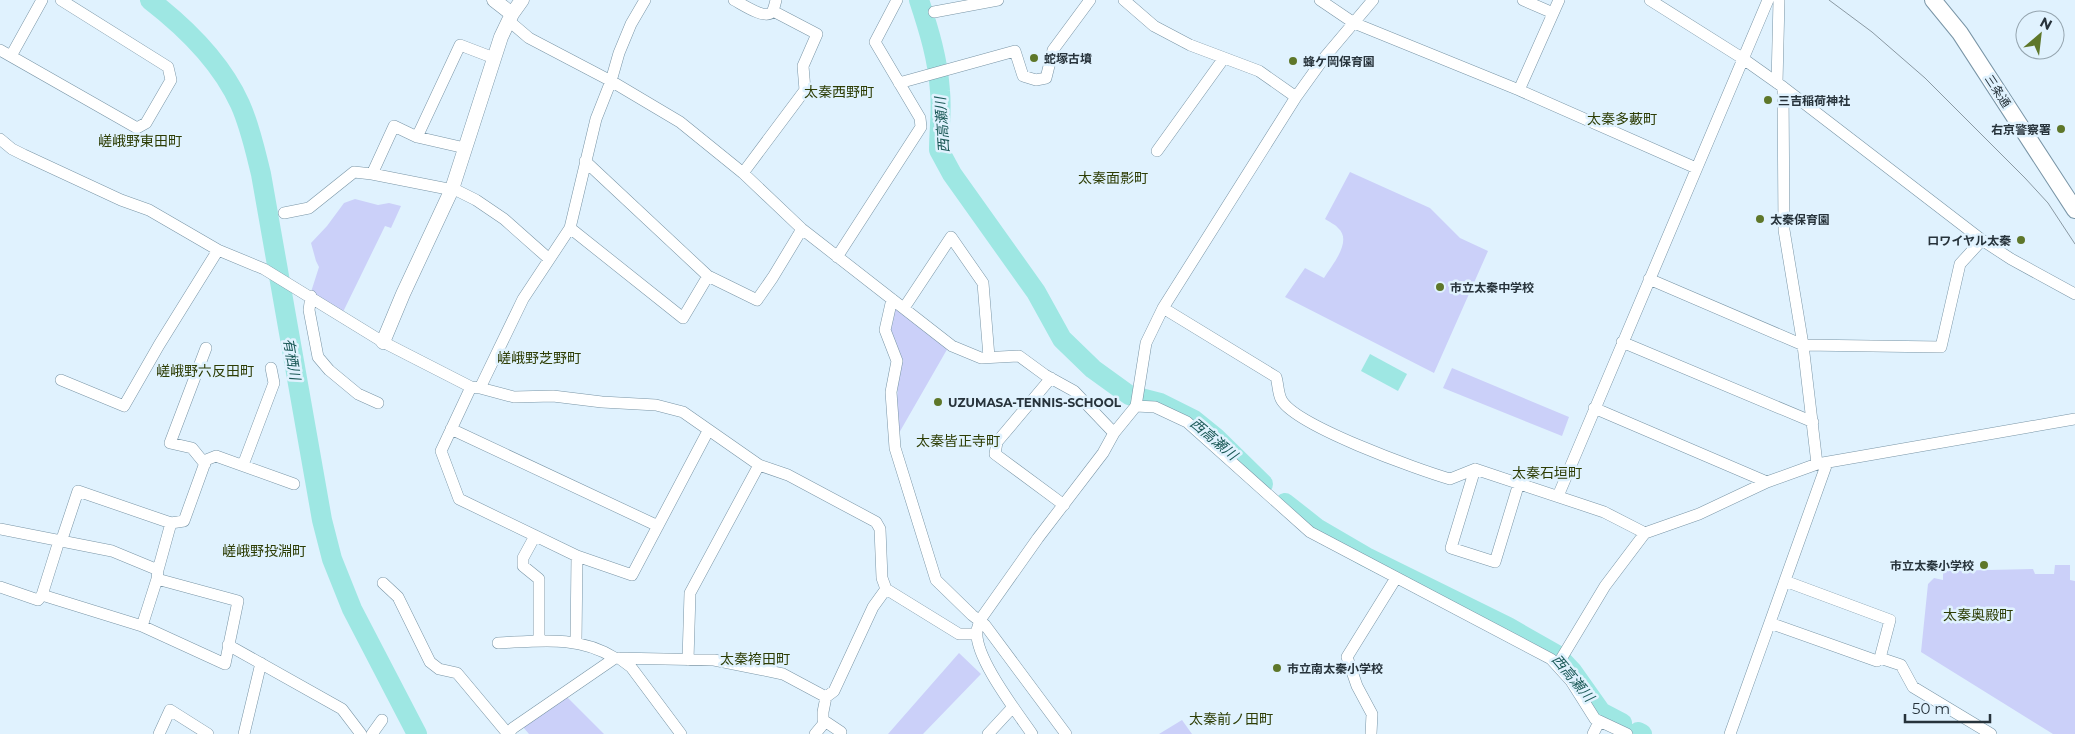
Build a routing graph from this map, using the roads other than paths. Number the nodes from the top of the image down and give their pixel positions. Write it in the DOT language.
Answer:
graph roads {
  1 [pos="42,0"];
  2 [pos="60,0"];
  3 [pos="494,0"];
  4 [pos="522,0"];
  5 [pos="644,0"];
  6 [pos="734,0"];
  7 [pos="897,0"];
  8 [pos="998,0"];
  9 [pos="1090,0"];
  10 [pos="1124,0"];
  11 [pos="1320,0"];
  12 [pos="1373,0"];
  13 [pos="1523,0"];
  14 [pos="1559,0"];
  15 [pos="1650,0"];
  16 [pos="1768,0"];
  17 [pos="1779,0"];
  18 [pos="1933,0"];
  19 [pos="775,6"];
  20 [pos="934,12"];
  21 [pos="1553,13"];
  22 [pos="511,17"];
  23 [pos="1354,23"];
  24 [pos="0,50"];
  25 [pos="11,56"];
  26 [pos="494,58"];
  27 [pos="1224,58"];
  28 [pos="1742,58"];
  29 [pos="611,81"];
  30 [pos="899,83"];
  31 [pos="1780,85"];
  32 [pos="1520,90"];
  33 [pos="1296,97"];
  34 [pos="417,137"];
  35 [pos="0,139"];
  36 [pos="465,148"];
  37 [pos="1157,151"];
  38 [pos="585,160"];
  39 [pos="1696,168"];
  40 [pos="743,173"];
  41 [pos="372,174"];
  42 [pos="452,189"];
  43 [pos="2075,210"];
  44 [pos="284,213"];
  45 [pos="570,228"];
  46 [pos="802,229"];
  47 [pos="1982,240"];
  48 [pos="218,250"];
  49 [pos="837,257"];
  50 [pos="548,258"];
  51 [pos="708,276"];
  52 [pos="1649,279"];
  53 [pos="2075,294"];
  54 [pos="311,296"];
  55 [pos="892,299"];
  56 [pos="904,308"];
  57 [pos="1163,308"];
  58 [pos="383,342"];
  59 [pos="1622,342"];
  60 [pos="1803,345"];
  61 [pos="206,348"];
  62 [pos="989,358"];
  63 [pos="271,368"];
  64 [pos="1051,378"];
  65 [pos="61,380"];
  66 [pos="475,388"];
  67 [pos="1137,400"];
  68 [pos="378,403"];
  69 [pos="1594,408"];
  70 [pos="2075,420"];
  71 [pos="1813,422"];
  72 [pos="451,428"];
  73 [pos="708,431"];
  74 [pos="1114,432"];
  75 [pos="205,464"];
  76 [pos="1822,464"];
  77 [pos="758,465"];
  78 [pos="243,466"];
  79 [pos="1474,469"];
  80 [pos="1767,482"];
  81 [pos="1519,483"];
  82 [pos="294,484"];
  83 [pos="1558,496"];
  84 [pos="1064,504"];
  85 [pos="171,523"];
  86 [pos="658,526"];
  87 [pos="0,529"];
  88 [pos="1646,533"];
  89 [pos="535,536"];
  90 [pos="60,541"];
  91 [pos="577,556"];
  92 [pos="158,574"];
  93 [pos="1396,578"];
  94 [pos="1785,581"];
  95 [pos="383,583"];
  96 [pos="0,587"];
  97 [pos="886,589"];
  98 [pos="42,595"];
  99 [pos="980,620"];
  100 [pos="1770,623"];
  101 [pos="142,626"];
  102 [pos="977,634"];
  103 [pos="539,641"];
  104 [pos="576,642"];
  105 [pos="498,643"];
  106 [pos="228,645"];
  107 [pos="617,658"];
  108 [pos="1880,658"];
  109 [pos="688,660"];
  110 [pos="1560,661"];
  111 [pos="261,663"];
  112 [pos="826,697"];
  113 [pos="1013,707"];
  114 [pos="382,720"];
  115 [pos="825,722"];
  116 [pos="1599,722"];
  117 [pos="841,732"];
  118 [pos="158,734"];
  119 [pos="208,734"];
  120 [pos="244,734"];
  121 [pos="361,734"];
  122 [pos="372,734"];
  123 [pos="508,734"];
  124 [pos="681,734"];
  125 [pos="815,734"];
  126 [pos="988,734"];
  127 [pos="1032,734"];
  128 [pos="1066,734"];
  129 [pos="1371,734"];
  130 [pos="1594,734"];
  131 [pos="1627,734"];
  132 [pos="1730,734"];
  133 [pos="1991,734"];
  1 -- 25 [label="street"];
  2 -- 25 [label="street"];
  3 -- 22 [label="street"];
  4 -- 22 [label="street"];
  5 -- 29 [label="street"];
  6 -- 19 [label="street"];
  7 -- 30 [label="street"];
  8 -- 20 [label="street"];
  9 -- 30 [label="street"];
  10 -- 27 [label="street"];
  11 -- 23 [label="street"];
  12 -- 23 [label="street"];
  13 -- 21 [label="street"];
  14 -- 21 [label="street"];
  15 -- 28 [label="street"];
  16 -- 28 [label="street"];
  17 -- 31 [label="street"];
  18 -- 43 [label="main road, 三条通"];
  19 -- 40 [label="street"];
  21 -- 32 [label="street"];
  22 -- 26 [label="street"];
  22 -- 29 [label="street"];
  23 -- 32 [label="street"];
  23 -- 33 [label="street"];
  24 -- 25 [label="street"];
  26 -- 34 [label="street"];
  26 -- 36 [label="street"];
  27 -- 33 [label="street"];
  27 -- 37 [label="street"];
  28 -- 31 [label="street"];
  28 -- 39 [label="street"];
  29 -- 38 [label="street"];
  29 -- 40 [label="street"];
  30 -- 49 [label="street"];
  31 -- 47 [label="street"];
  31 -- 60 [label="street"];
  32 -- 39 [label="street"];
  33 -- 57 [label="street"];
  34 -- 36 [label="street"];
  34 -- 41 [label="street"];
  35 -- 48 [label="street"];
  36 -- 42 [label="street"];
  38 -- 45 [label="street"];
  38 -- 51 [label="street"];
  39 -- 52 [label="street"];
  40 -- 46 [label="street"];
  41 -- 42 [label="street"];
  41 -- 44 [label="street"];
  42 -- 50 [label="street"];
  42 -- 58 [label="street"];
  45 -- 50 [label="street"];
  45 -- 51 [label="street"];
  46 -- 49 [label="street"];
  46 -- 51 [label="street"];
  47 -- 53 [label="street"];
  47 -- 60 [label="street"];
  48 -- 54 [label="street"];
  48 -- 65 [label="street"];
  49 -- 55 [label="street"];
  50 -- 66 [label="street"];
  52 -- 59 [label="street"];
  52 -- 60 [label="street"];
  54 -- 58 [label="street"];
  54 -- 68 [label="street"];
  55 -- 56 [label="street"];
  55 -- 99 [label="street"];
  56 -- 62 [label="street"];
  56 -- 62 [label="street"];
  57 -- 67 [label="street"];
  57 -- 79 [label="street"];
  58 -- 66 [label="street"];
  59 -- 69 [label="street"];
  59 -- 71 [label="street"];
  60 -- 71 [label="street"];
  61 -- 75 [label="street"];
  62 -- 64 [label="street"];
  63 -- 78 [label="street"];
  64 -- 74 [label="street"];
  64 -- 84 [label="street"];
  66 -- 72 [label="street"];
  66 -- 73 [label="street"];
  67 -- 74 [label="street"];
  67 -- 93 [label="street"];
  69 -- 80 [label="street"];
  69 -- 83 [label="street"];
  70 -- 76 [label="street"];
  71 -- 76 [label="street"];
  72 -- 86 [label="street"];
  72 -- 89 [label="street"];
  73 -- 77 [label="street"];
  73 -- 86 [label="street"];
  74 -- 84 [label="street"];
  75 -- 78 [label="street"];
  75 -- 85 [label="street"];
  76 -- 80 [label="street"];
  76 -- 94 [label="street"];
  77 -- 97 [label="street"];
  77 -- 109 [label="street"];
  78 -- 82 [label="street"];
  79 -- 81 [label="street"];
  79 -- 81 [label="street"];
  80 -- 88 [label="street"];
  81 -- 83 [label="street"];
  83 -- 88 [label="street"];
  84 -- 99 [label="street"];
  85 -- 90 [label="street"];
  85 -- 92 [label="street"];
  86 -- 91 [label="street"];
  87 -- 90 [label="street"];
  88 -- 110 [label="street"];
  89 -- 91 [label="street"];
  89 -- 103 [label="street"];
  90 -- 92 [label="street"];
  90 -- 98 [label="street"];
  91 -- 104 [label="street"];
  92 -- 101 [label="street"];
  92 -- 106 [label="street"];
  93 -- 110 [label="street"];
  93 -- 129 [label="street"];
  94 -- 100 [label="street"];
  94 -- 108 [label="street"];
  95 -- 123 [label="street"];
  96 -- 98 [label="street"];
  97 -- 102 [label="street"];
  97 -- 112 [label="street"];
  98 -- 101 [label="street"];
  99 -- 102 [label="street"];
  99 -- 128 [label="street"];
  100 -- 108 [label="street"];
  100 -- 132 [label="street"];
  101 -- 106 [label="street"];
  102 -- 113 [label="street"];
  103 -- 104 [label="street"];
  103 -- 105 [label="street"];
  104 -- 107 [label="street"];
  106 -- 111 [label="street"];
  107 -- 109 [label="street"];
  107 -- 123 [label="street"];
  107 -- 124 [label="street"];
  108 -- 133 [label="street"];
  109 -- 112 [label="street"];
  110 -- 116 [label="street"];
  111 -- 120 [label="street"];
  111 -- 121 [label="street"];
  112 -- 115 [label="street"];
  113 -- 126 [label="street"];
  113 -- 127 [label="street"];
  114 -- 122 [label="street"];
  115 -- 117 [label="street"];
  115 -- 125 [label="street"];
  116 -- 130 [label="street"];
  116 -- 131 [label="street"];
  118 -- 119 [label="street"];
}
